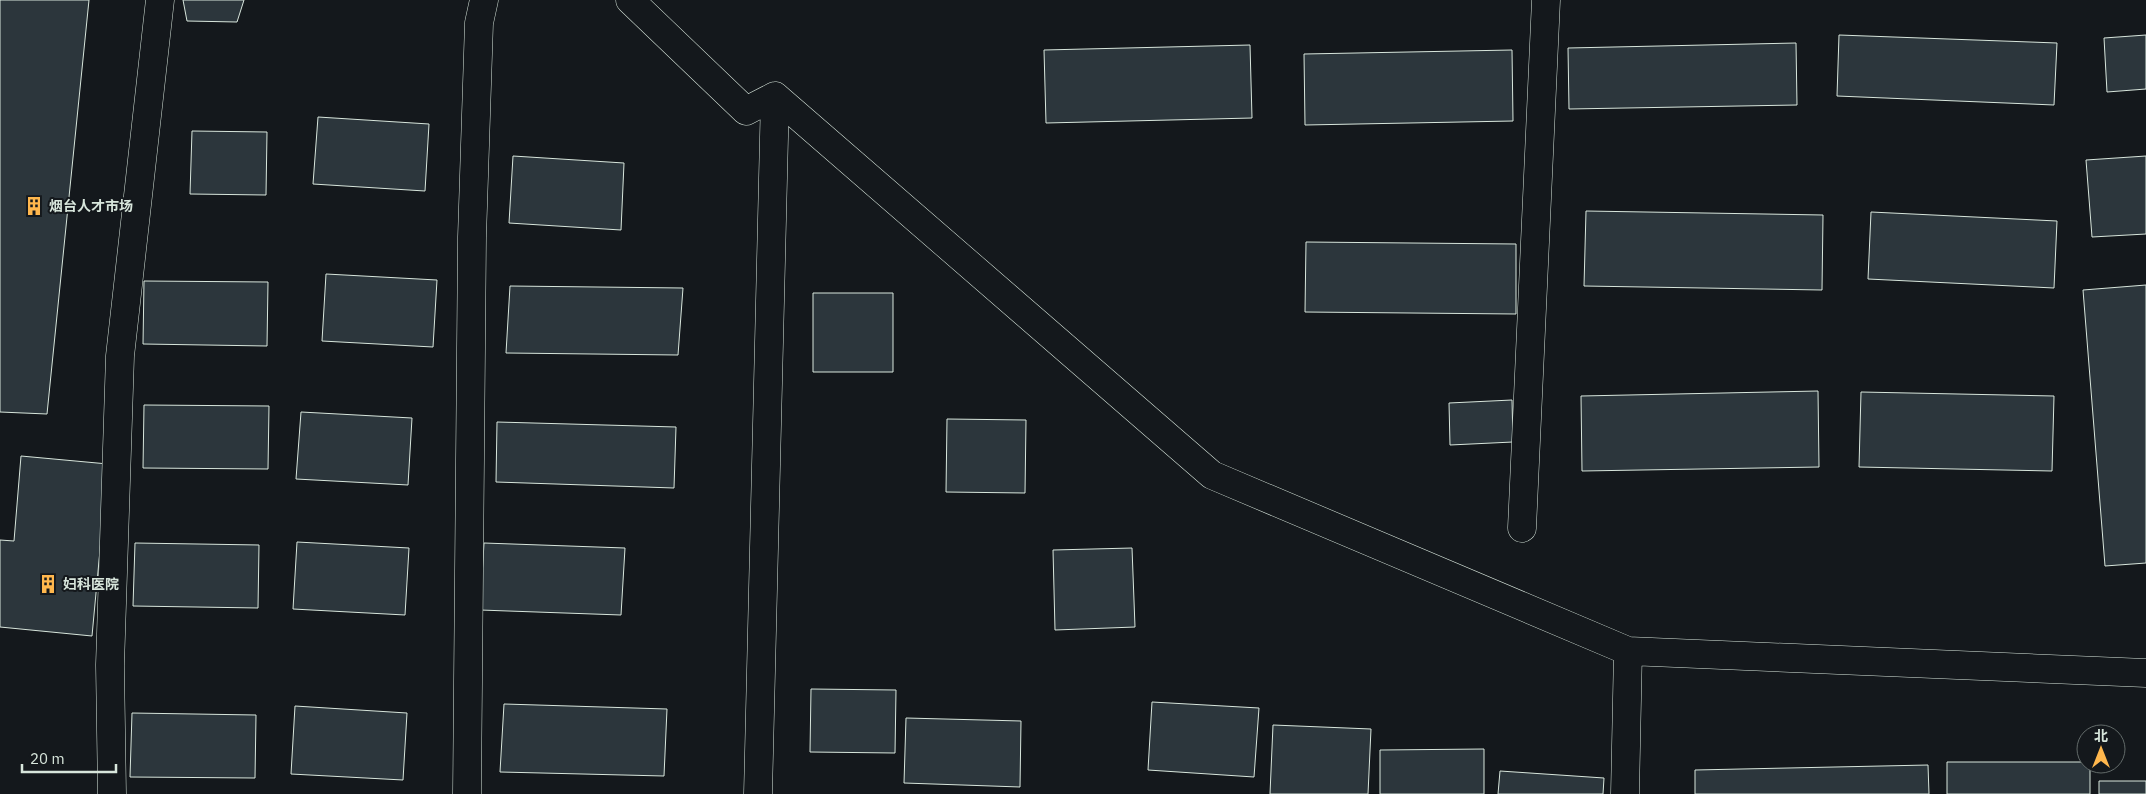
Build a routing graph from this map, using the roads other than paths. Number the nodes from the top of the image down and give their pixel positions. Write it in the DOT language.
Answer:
graph roads {
  1 [pos="160,0"];
  2 [pos="484,0"];
  3 [pos="630,0"];
  4 [pos="1546,0"];
  5 [pos="775,96"];
  6 [pos="1522,528"];
  7 [pos="1628,651"];
  8 [pos="2146,673"];
  9 [pos="112,794"];
  10 [pos="467,794"];
  11 [pos="758,794"];
  12 [pos="1625,794"];
  1 -- 9 [label="street"];
  2 -- 10 [label="street"];
  3 -- 5 [label="street"];
  4 -- 6 [label="street"];
  5 -- 7 [label="street"];
  5 -- 11 [label="street"];
  7 -- 8 [label="street"];
  7 -- 12 [label="street"];
}
